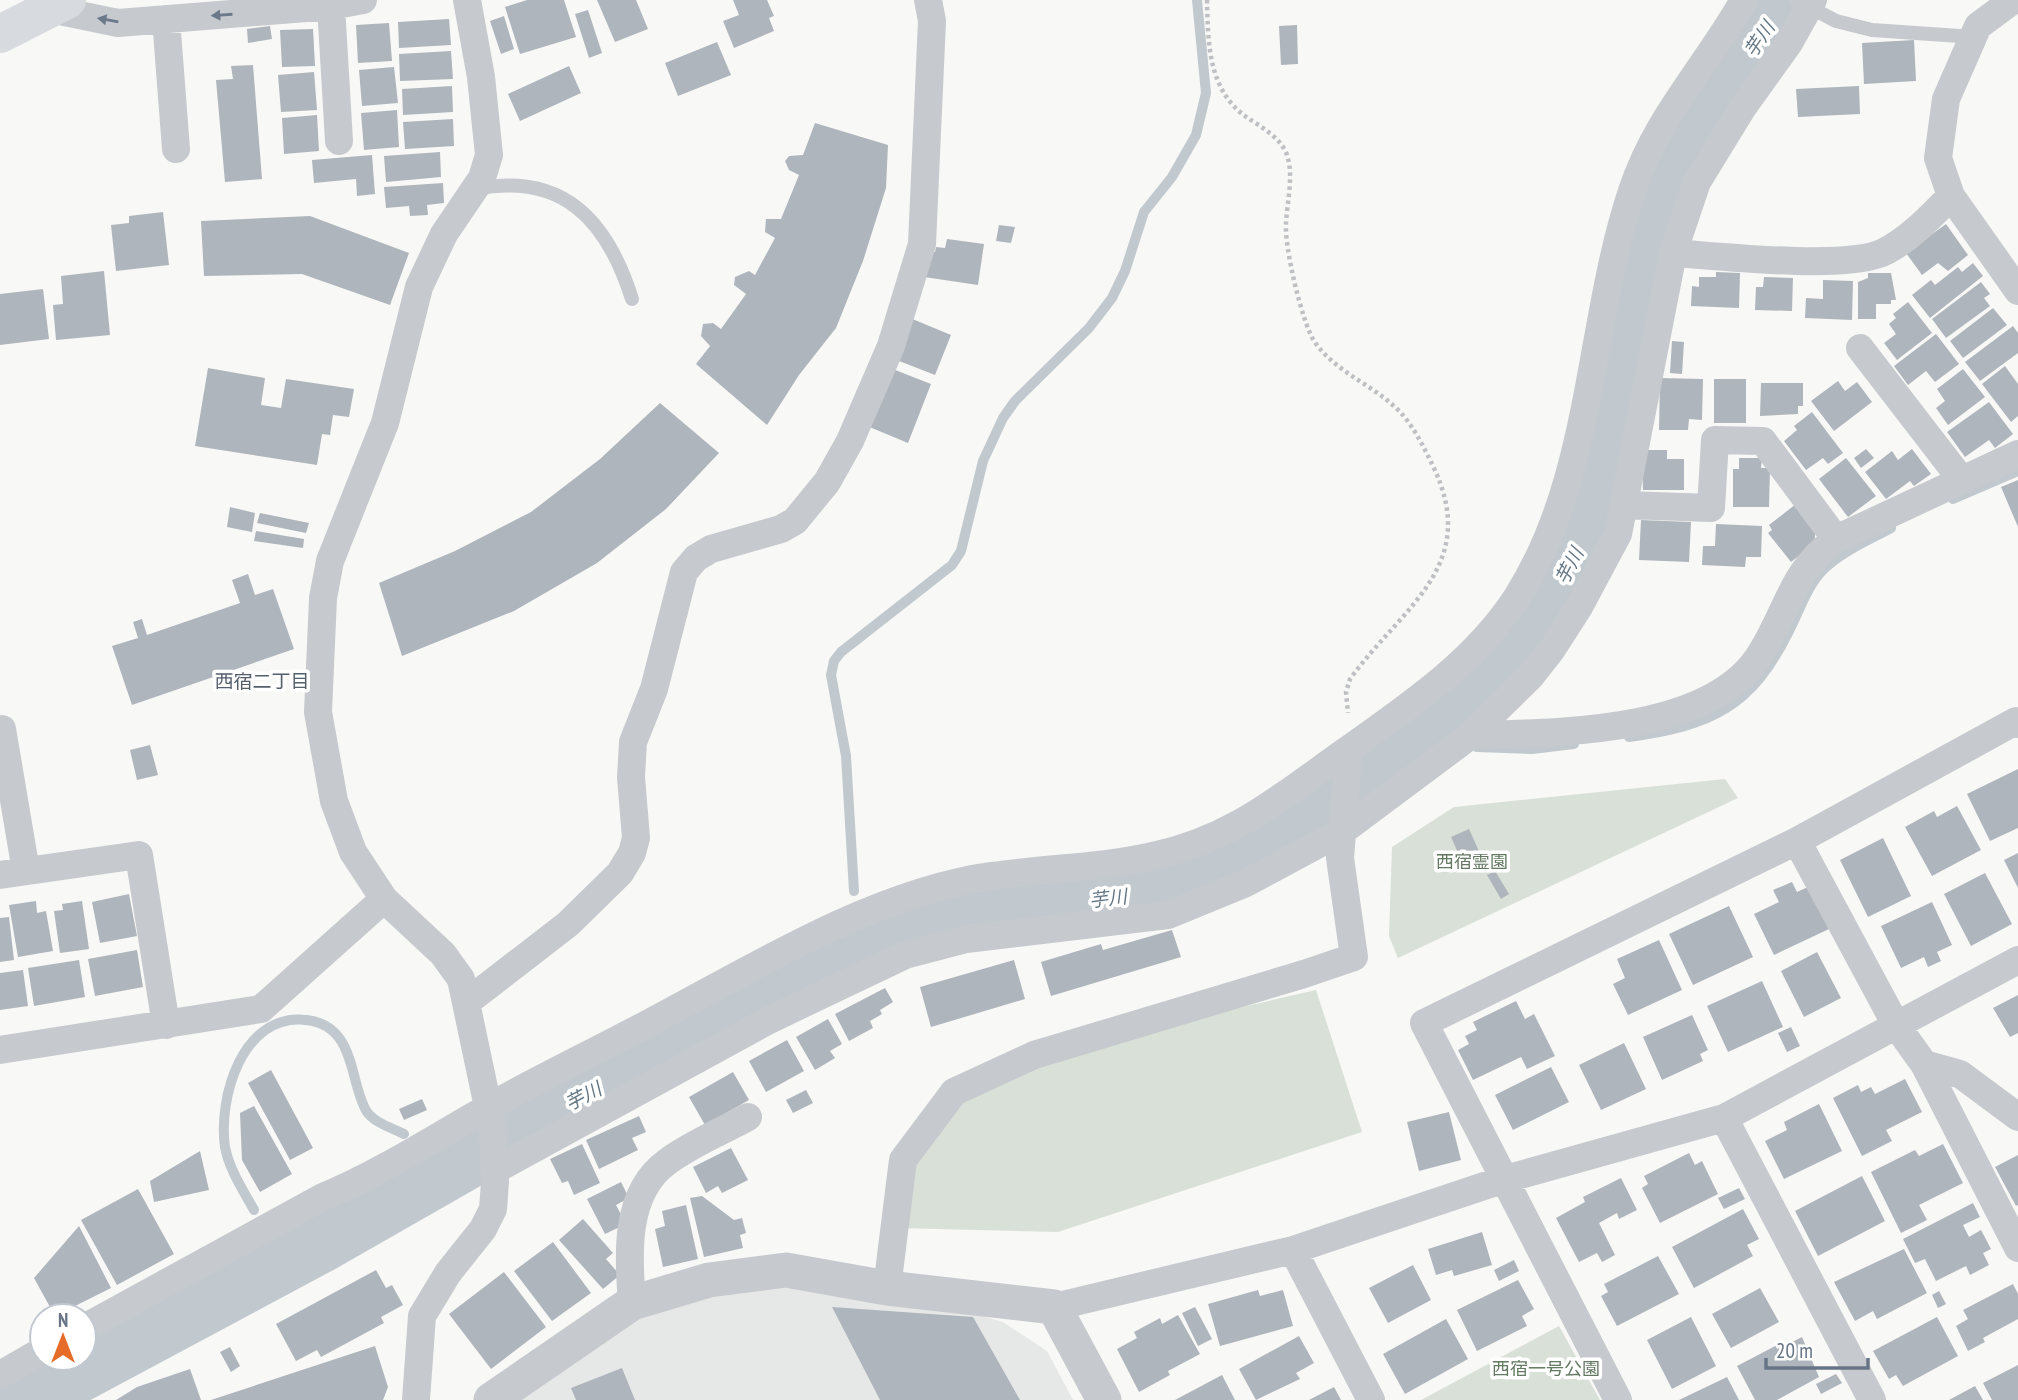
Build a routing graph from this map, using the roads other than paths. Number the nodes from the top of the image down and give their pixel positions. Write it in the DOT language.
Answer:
graph roads {
  1 [pos="363,0"];
  2 [pos="467,0"];
  3 [pos="928,0"];
  4 [pos="1744,0"];
  5 [pos="2012,0"];
  6 [pos="1805,3"];
  7 [pos="58,5"];
  8 [pos="331,6"];
  9 [pos="166,19"];
  10 [pos="0,34"];
  11 [pos="1974,37"];
  12 [pos="338,141"];
  13 [pos="176,149"];
  14 [pos="474,189"];
  15 [pos="1951,195"];
  16 [pos="1673,253"];
  17 [pos="2018,292"];
  18 [pos="632,299"];
  19 [pos="1860,348"];
  20 [pos="2018,454"];
  21 [pos="1961,479"];
  22 [pos="1626,505"];
  23 [pos="1836,539"];
  24 [pos="2018,724"];
  25 [pos="2,729"];
  26 [pos="1471,735"];
  27 [pos="1348,761"];
  28 [pos="1342,824"];
  29 [pos="1797,841"];
  30 [pos="13,873"];
  31 [pos="384,900"];
  32 [pos="2018,960"];
  33 [pos="467,1002"];
  34 [pos="166,1025"];
  35 [pos="1896,1025"];
  36 [pos="0,1050"];
  37 [pos="1924,1064"];
  38 [pos="2017,1115"];
  39 [pos="490,1117"];
  40 [pos="748,1117"];
  41 [pos="1724,1118"];
  42 [pos="495,1168"];
  43 [pos="1502,1180"];
  44 [pos="2018,1248"];
  45 [pos="1293,1250"];
  46 [pos="887,1287"];
  47 [pos="632,1303"];
  48 [pos="1054,1307"];
  49 [pos="98,1320"];
  50 [pos="28,1360"];
  51 [pos="0,1375"];
  52 [pos="416,1400"];
  53 [pos="491,1400"];
  54 [pos="1104,1400"];
  55 [pos="1371,1400"];
  56 [pos="1618,1400"];
  57 [pos="1872,1400"];
  1 -- 8 [label="street"];
  2 -- 14 [label="street"];
  3 -- 33 [label="street"];
  4 -- 27 [label="street"];
  5 -- 11 [label="street"];
  6 -- 11 [label="lane"];
  6 -- 16 [label="street"];
  9 -- 7 [label="street, one-way"];
  7 -- 10 [label="highway"];
  8 -- 9 [label="street, one-way"];
  8 -- 12 [label="street"];
  9 -- 13 [label="street"];
  11 -- 15 [label="street"];
  14 -- 18 [label="lane"];
  14 -- 31 [label="street"];
  15 -- 16 [label="street"];
  15 -- 17 [label="street"];
  16 -- 22 [label="street"];
  19 -- 21 [label="street"];
  20 -- 21 [label="street"];
  21 -- 23 [label="street"];
  22 -- 23 [label="street"];
  22 -- 26 [label="street"];
  23 -- 26 [label="street"];
  24 -- 29 [label="street"];
  25 -- 30 [label="street"];
  26 -- 28 [label="street"];
  27 -- 28 [label="street"];
  27 -- 39 [label="street"];
  28 -- 42 [label="street"];
  28 -- 46 [label="street"];
  29 -- 35 [label="street"];
  29 -- 43 [label="street"];
  30 -- 34 [label="street"];
  31 -- 33 [label="street"];
  31 -- 34 [label="street"];
  32 -- 35 [label="street"];
  33 -- 39 [label="street"];
  34 -- 36 [label="street"];
  35 -- 37 [label="street"];
  35 -- 41 [label="street"];
  37 -- 38 [label="street"];
  37 -- 44 [label="street"];
  39 -- 42 [label="street"];
  39 -- 49 [label="street"];
  40 -- 47 [label="street"];
  41 -- 43 [label="street"];
  41 -- 57 [label="street"];
  42 -- 52 [label="street"];
  43 -- 45 [label="street"];
  43 -- 56 [label="street"];
  45 -- 48 [label="street"];
  45 -- 55 [label="street"];
  46 -- 47 [label="street"];
  46 -- 48 [label="street"];
  47 -- 53 [label="street"];
  48 -- 54 [label="street"];
  50 -- 51 [label="street"];
}
